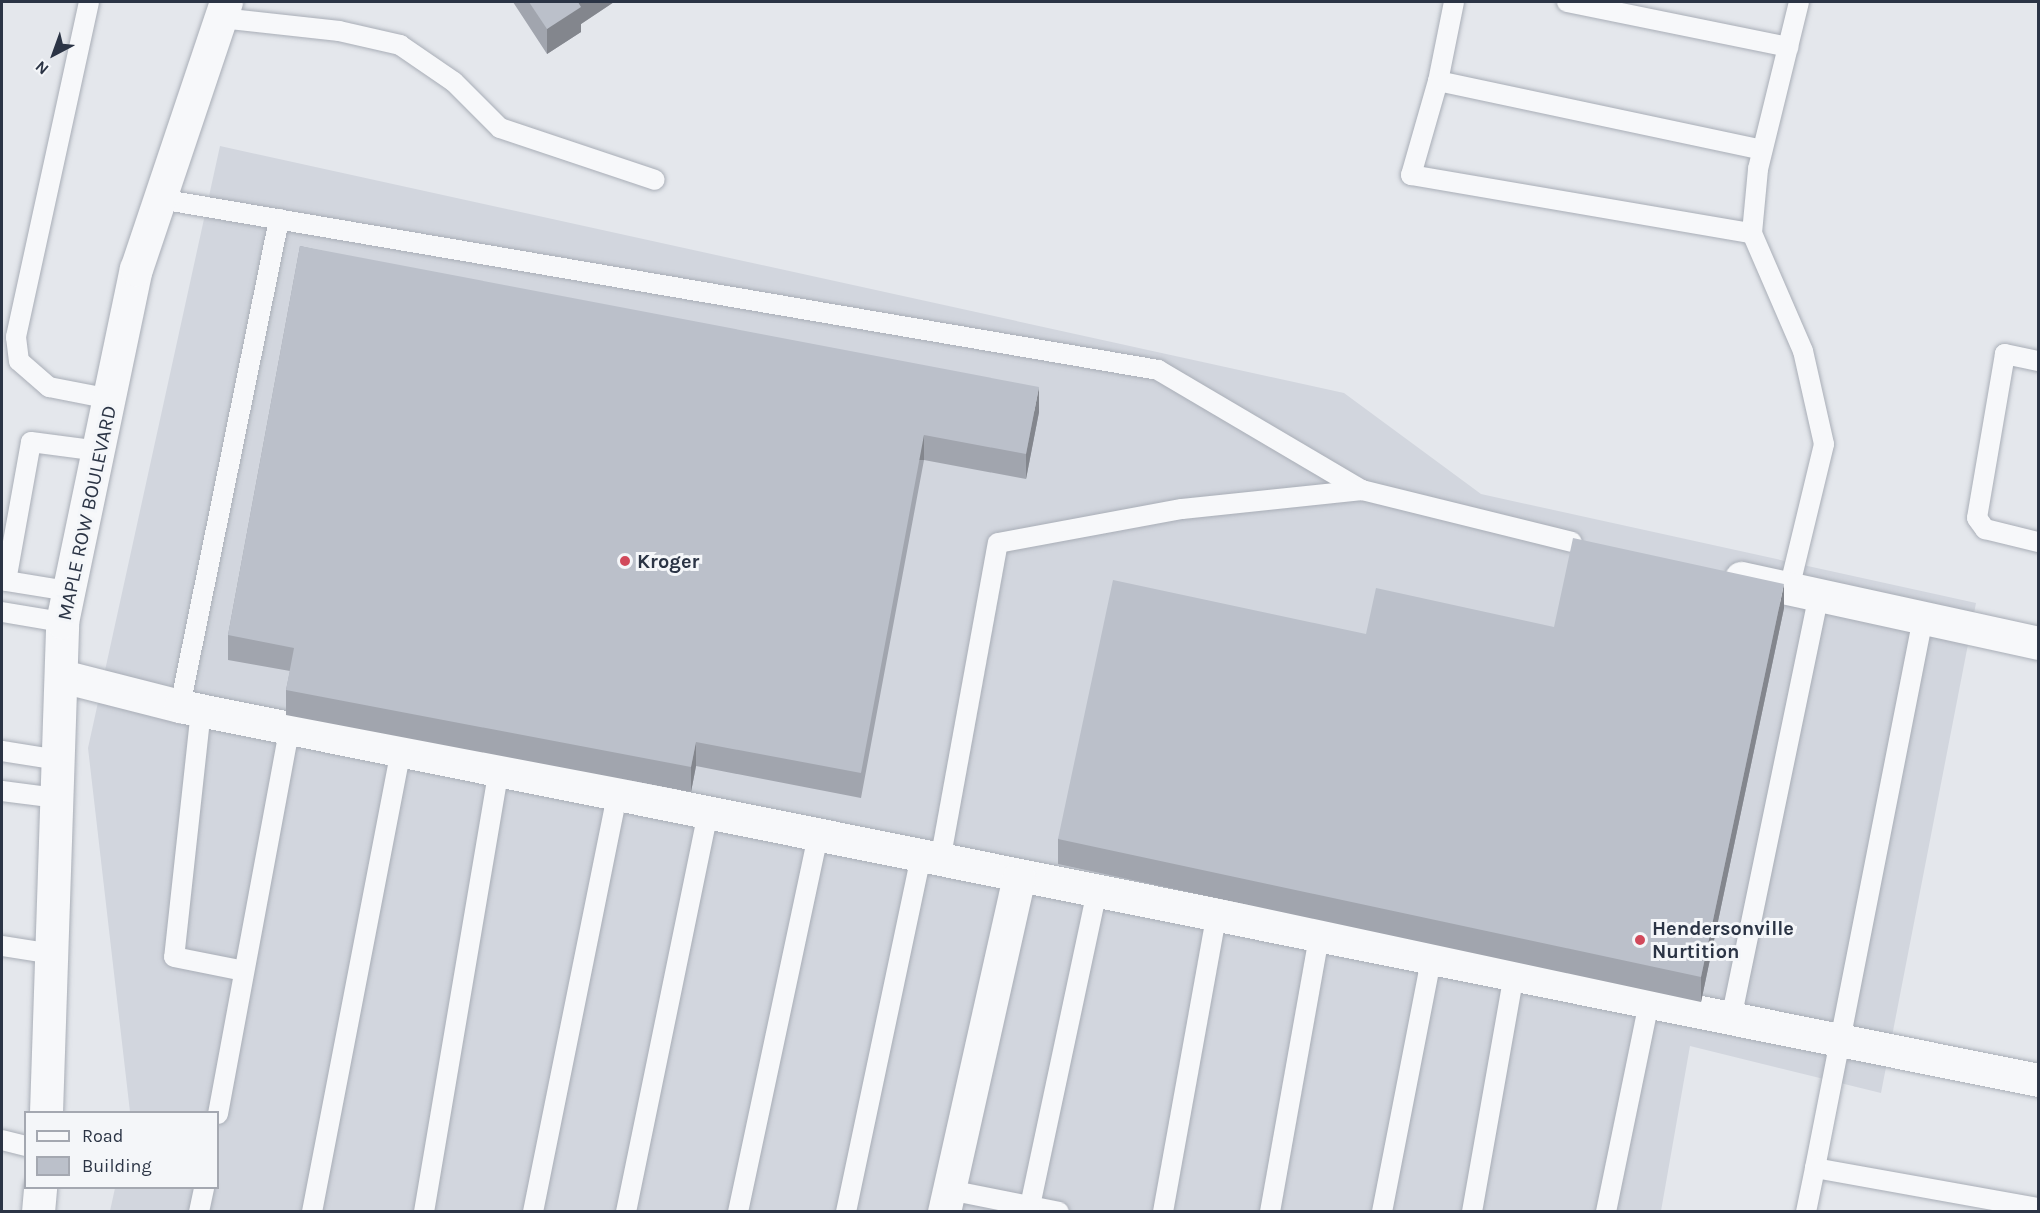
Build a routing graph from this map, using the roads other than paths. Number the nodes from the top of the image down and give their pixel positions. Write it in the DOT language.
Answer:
graph roads {
  1 [pos="89,2"];
  2 [pos="1454,2"];
  3 [pos="1567,2"];
  4 [pos="1799,2"];
  5 [pos="224,10"];
  6 [pos="1788,47"];
  7 [pos="1438,81"];
  8 [pos="1762,150"];
  9 [pos="656,180"];
  10 [pos="160,199"];
  11 [pos="279,219"];
  12 [pos="1752,232"];
  13 [pos="2038,361"];
  14 [pos="111,399"];
  15 [pos="99,450"];
  16 [pos="1362,490"];
  17 [pos="1572,542"];
  18 [pos="2038,542"];
  19 [pos="1606,549"];
  20 [pos="1709,572"];
  21 [pos="1804,592"];
  22 [pos="65,606"];
  23 [pos="2,612"];
  24 [pos="1923,618"];
  25 [pos="2038,643"];
  26 [pos="62,676"];
  27 [pos="190,708"];
  28 [pos="290,727"];
  29 [pos="401,750"];
  30 [pos="2,751"];
  31 [pos="59,760"];
  32 [pos="499,770"];
  33 [pos="2,791"];
  34 [pos="618,795"];
  35 [pos="56,798"];
  36 [pos="708,813"];
  37 [pos="818,836"];
  38 [pos="931,859"];
  39 [pos="1019,877"];
  40 [pos="1097,892"];
  41 [pos="1216,916"];
  42 [pos="1319,936"];
  43 [pos="2,946"];
  44 [pos="53,954"];
  45 [pos="1431,959"];
  46 [pos="244,971"];
  47 [pos="1514,975"];
  48 [pos="1649,1002"];
  49 [pos="1731,1019"];
  50 [pos="1840,1041"];
  51 [pos="2038,1080"];
  52 [pos="46,1111"];
  53 [pos="219,1111"];
  54 [pos="2,1140"];
  55 [pos="24,1146"];
  56 [pos="1815,1168"];
  57 [pos="40,1189"];
  58 [pos="204,1189"];
  59 [pos="947,1201"];
  60 [pos="1000,1206"];
  61 [pos="1030,1206"];
  62 [pos="2038,1208"];
  63 [pos="38,1212"];
  64 [pos="199,1212"];
  65 [pos="312,1212"];
  66 [pos="424,1212"];
  67 [pos="533,1212"];
  68 [pos="626,1212"];
  69 [pos="738,1212"];
  70 [pos="846,1212"];
  71 [pos="1059,1212"];
  72 [pos="1163,1212"];
  73 [pos="1270,1212"];
  74 [pos="1382,1212"];
  75 [pos="1472,1212"];
  76 [pos="1606,1212"];
  77 [pos="1806,1212"];
  1 -- 14 [label="lane"];
  2 -- 7 [label="lane"];
  3 -- 6 [label="lane"];
  4 -- 6 [label="lane"];
  5 -- 9 [label="lane"];
  5 -- 10 [label="street, MAPLE ROW BOULEVARD"];
  6 -- 8 [label="lane"];
  7 -- 8 [label="lane"];
  7 -- 12 [label="lane"];
  8 -- 12 [label="lane"];
  10 -- 11 [label="lane"];
  10 -- 14 [label="street, MAPLE ROW BOULEVARD"];
  11 -- 16 [label="lane"];
  11 -- 27 [label="lane"];
  12 -- 21 [label="lane"];
  13 -- 18 [label="lane"];
  14 -- 15 [label="street, MAPLE ROW BOULEVARD"];
  15 -- 22 [label="street, MAPLE ROW BOULEVARD"];
  15 -- 22 [label="lane"];
  16 -- 17 [label="lane"];
  16 -- 38 [label="lane"];
  17 -- 19 [label="street"];
  20 -- 21 [label="street"];
  21 -- 24 [label="street"];
  21 -- 49 [label="lane"];
  22 -- 23 [label="lane"];
  22 -- 26 [label="street, MAPLE ROW BOULEVARD"];
  24 -- 25 [label="street"];
  24 -- 50 [label="lane"];
  26 -- 27 [label="street"];
  26 -- 31 [label="street, MAPLE ROW BOULEVARD"];
  27 -- 28 [label="street"];
  27 -- 46 [label="lane"];
  28 -- 29 [label="street"];
  28 -- 46 [label="lane"];
  29 -- 32 [label="street"];
  29 -- 65 [label="lane"];
  30 -- 31 [label="lane"];
  31 -- 35 [label="street, MAPLE ROW BOULEVARD"];
  32 -- 34 [label="street"];
  32 -- 66 [label="lane"];
  33 -- 35 [label="lane"];
  34 -- 36 [label="street"];
  34 -- 67 [label="lane"];
  35 -- 44 [label="street, MAPLE ROW BOULEVARD"];
  36 -- 37 [label="street"];
  36 -- 68 [label="lane"];
  37 -- 38 [label="street"];
  37 -- 69 [label="lane"];
  38 -- 39 [label="street"];
  38 -- 70 [label="lane"];
  39 -- 40 [label="street"];
  39 -- 59 [label="street"];
  40 -- 41 [label="street"];
  40 -- 61 [label="lane"];
  41 -- 42 [label="street"];
  41 -- 72 [label="lane"];
  42 -- 45 [label="street"];
  42 -- 73 [label="lane"];
  43 -- 44 [label="lane"];
  44 -- 52 [label="street, MAPLE ROW BOULEVARD"];
  45 -- 47 [label="street"];
  45 -- 74 [label="lane"];
  46 -- 53 [label="lane"];
  47 -- 48 [label="street"];
  47 -- 75 [label="lane"];
  48 -- 49 [label="street"];
  48 -- 76 [label="lane"];
  49 -- 50 [label="street"];
  50 -- 51 [label="street"];
  50 -- 56 [label="lane"];
  54 -- 55 [label="lane"];
  56 -- 62 [label="lane"];
  56 -- 77 [label="lane"];
  57 -- 63 [label="street"];
  58 -- 64 [label="lane"];
  59 -- 60 [label="lane"];
  60 -- 61 [label="lane"];
  61 -- 71 [label="lane"];
}
